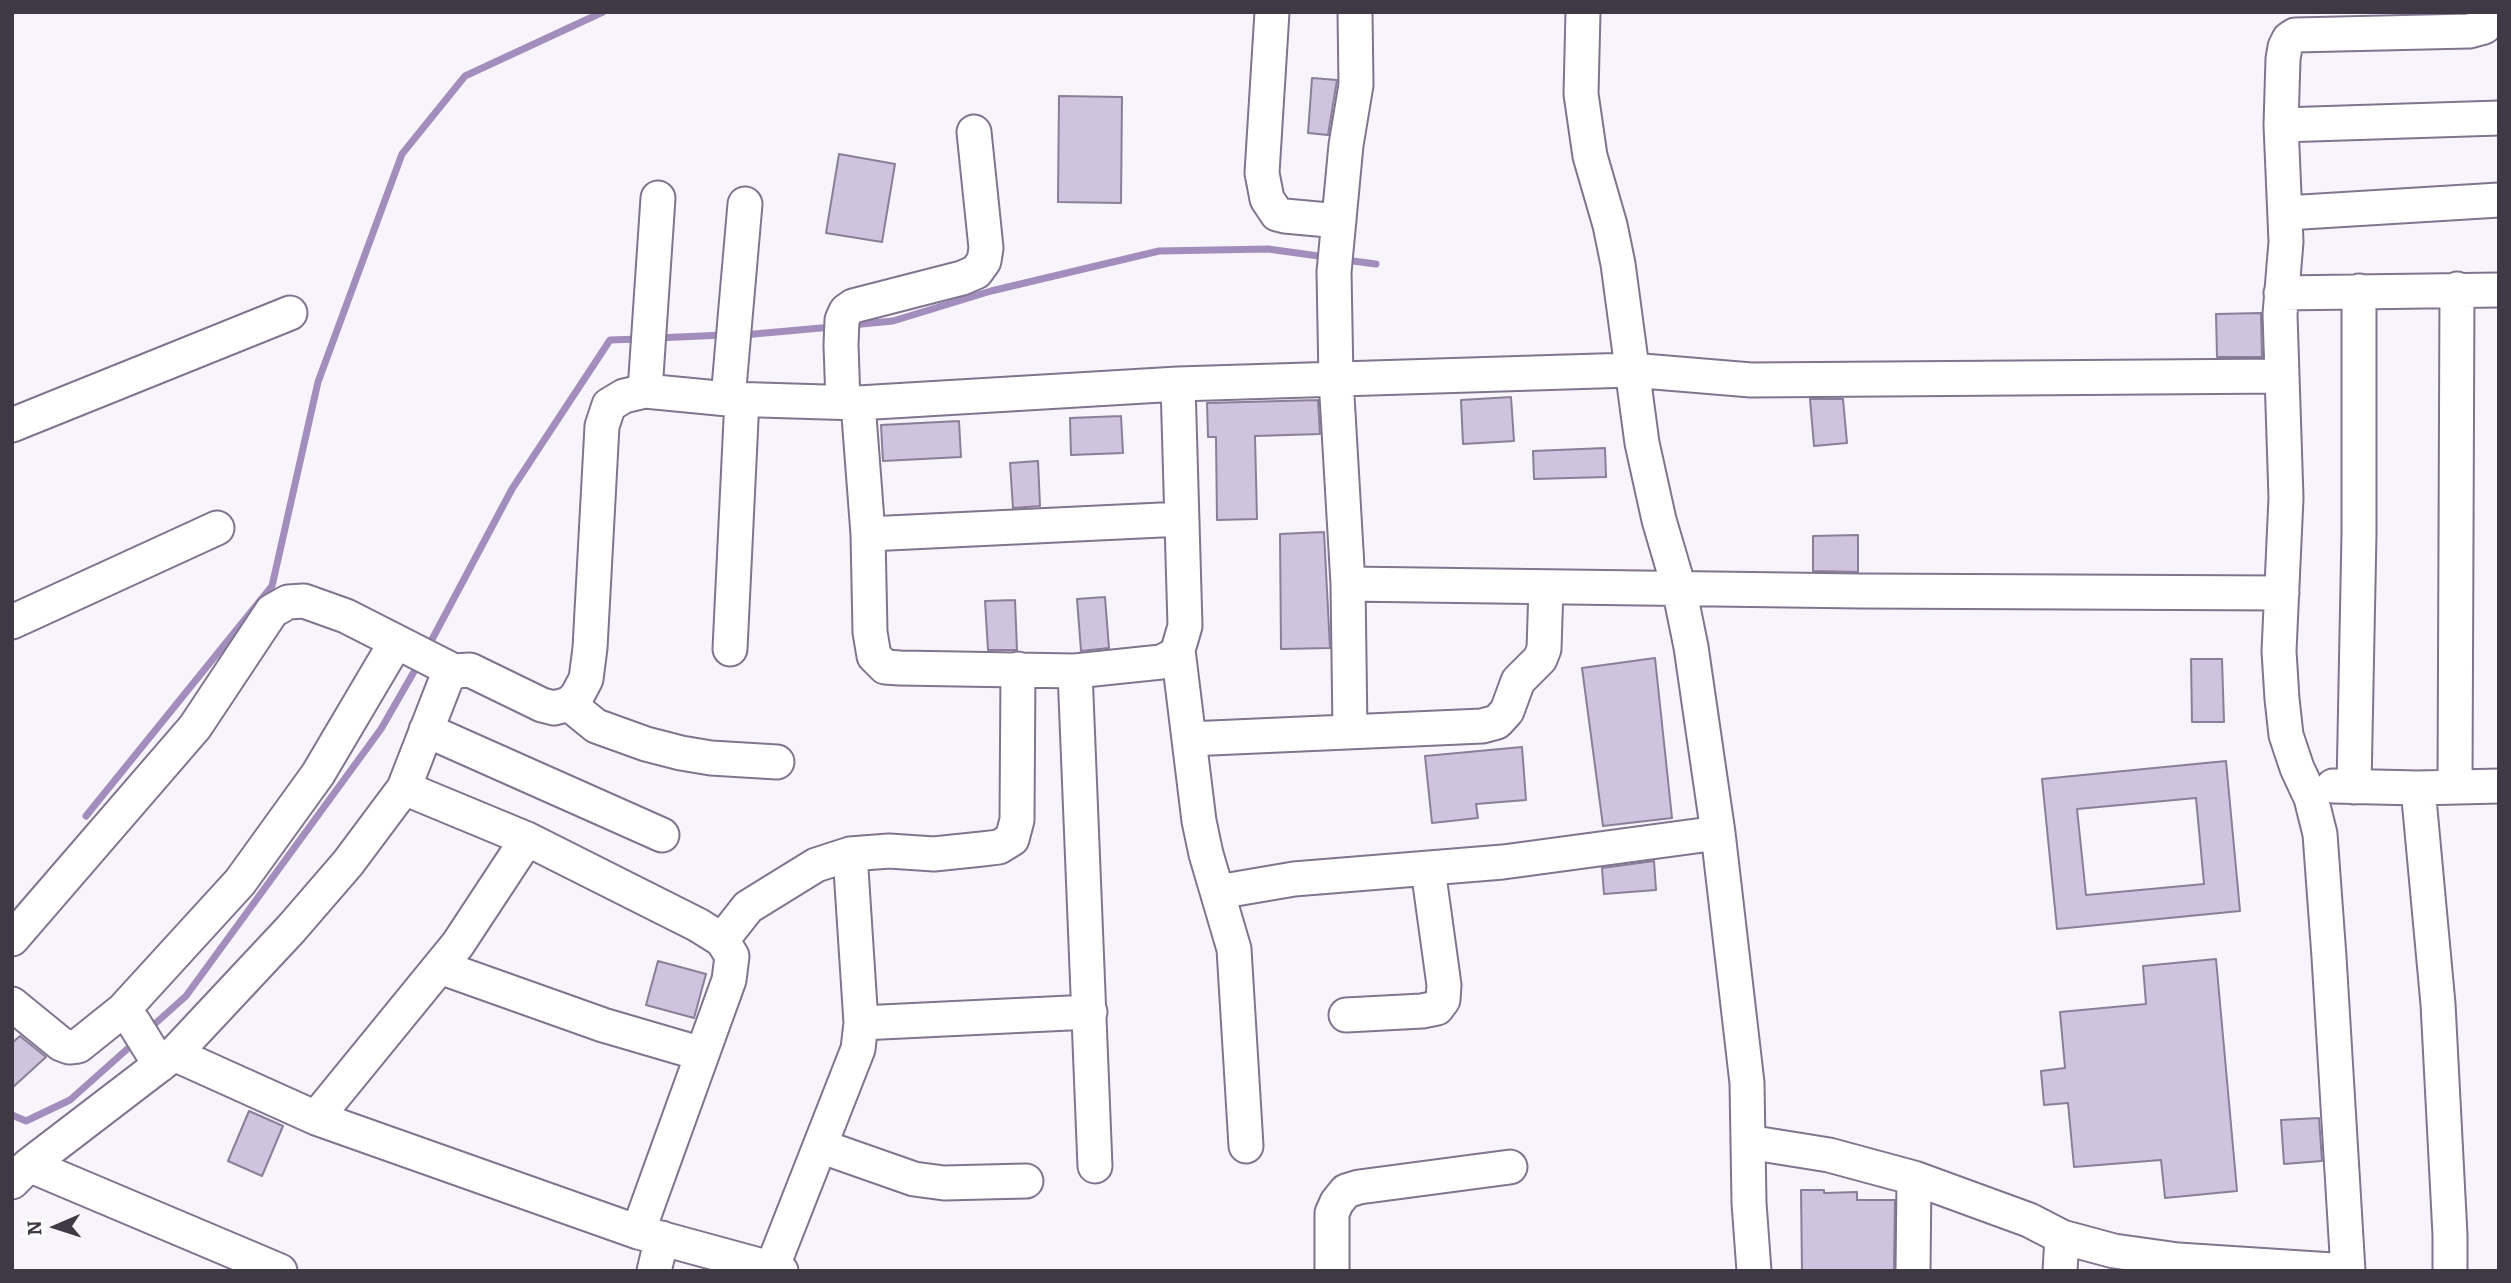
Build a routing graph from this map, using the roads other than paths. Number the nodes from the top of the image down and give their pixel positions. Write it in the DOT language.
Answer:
graph roads {
  1 [pos="1272,12"];
  2 [pos="1355,12"];
  3 [pos="1583,12"];
  4 [pos="2489,12"];
  5 [pos="2499,118"];
  6 [pos="2281,125"];
  7 [pos="974,132"];
  8 [pos="658,198"];
  9 [pos="2499,200"];
  10 [pos="746,204"];
  11 [pos="2286,213"];
  12 [pos="1336,245"];
  13 [pos="2457,289"];
  14 [pos="2499,290"];
  15 [pos="2359,291"];
  16 [pos="2281,293"];
  17 [pos="290,313"];
  18 [pos="647,361"];
  19 [pos="1631,370"];
  20 [pos="2282,376"];
  21 [pos="1336,379"];
  22 [pos="1178,384"];
  23 [pos="735,399"];
  24 [pos="851,403"];
  25 [pos="12,425"];
  26 [pos="1182,519"];
  27 [pos="217,528"];
  28 [pos="868,534"];
  29 [pos="1348,584"];
  30 [pos="1546,587"];
  31 [pos="1679,588"];
  32 [pos="2282,593"];
  33 [pos="12,622"];
  34 [pos="730,649"];
  35 [pos="1178,650"];
  36 [pos="422,655"];
  37 [pos="1018,669"];
  38 [pos="1075,671"];
  39 [pos="569,704"];
  40 [pos="426,730"];
  41 [pos="1350,730"];
  42 [pos="1189,739"];
  43 [pos="777,762"];
  44 [pos="2306,786"];
  45 [pos="2455,786"];
  46 [pos="2499,786"];
  47 [pos="2354,787"];
  48 [pos="404,788"];
  49 [pos="2418,788"];
  50 [pos="1717,832"];
  51 [pos="662,835"];
  52 [pos="527,839"];
  53 [pos="849,854"];
  54 [pos="1428,869"];
  55 [pos="1218,892"];
  56 [pos="12,939"];
  57 [pos="722,940"];
  58 [pos="440,967"];
  59 [pos="12,1004"];
  60 [pos="1090,1012"];
  61 [pos="1346,1015"];
  62 [pos="861,1023"];
  63 [pos="148,1040"];
  64 [pos="702,1054"];
  65 [pos="316,1118"];
  66 [pos="1748,1142"];
  67 [pos="820,1146"];
  68 [pos="1245,1146"];
  69 [pos="1096,1166"];
  70 [pos="1510,1167"];
  71 [pos="20,1173"];
  72 [pos="1914,1178"];
  73 [pos="1026,1181"];
  74 [pos="650,1235"];
  75 [pos="2062,1237"];
  76 [pos="777,1269"];
  77 [pos="281,1271"];
  78 [pos="654,1271"];
  79 [pos="1332,1271"];
  80 [pos="1754,1271"];
  81 [pos="1913,1271"];
  82 [pos="2060,1271"];
  83 [pos="2348,1271"];
  84 [pos="2450,1271"];
  1 -- 12 [label="street"];
  2 -- 12 [label="street"];
  3 -- 19 [label="street"];
  4 -- 6 [label="street"];
  5 -- 6 [label="street"];
  6 -- 11 [label="street"];
  7 -- 24 [label="street"];
  8 -- 18 [label="street"];
  9 -- 11 [label="street"];
  10 -- 23 [label="street"];
  11 -- 16 [label="street"];
  12 -- 21 [label="street"];
  13 -- 14 [label="street"];
  13 -- 15 [label="street"];
  13 -- 45 [label="street"];
  15 -- 16 [label="street"];
  15 -- 47 [label="street"];
  16 -- 20 [label="street"];
  17 -- 25 [label="street"];
  18 -- 23 [label="street"];
  18 -- 39 [label="street"];
  19 -- 20 [label="street"];
  19 -- 21 [label="street"];
  19 -- 31 [label="street"];
  20 -- 32 [label="street"];
  21 -- 22 [label="street"];
  21 -- 29 [label="street"];
  22 -- 24 [label="street"];
  22 -- 26 [label="street"];
  23 -- 24 [label="street"];
  23 -- 34 [label="street"];
  24 -- 28 [label="street"];
  26 -- 28 [label="street"];
  26 -- 35 [label="street"];
  27 -- 33 [label="street"];
  28 -- 37 [label="street"];
  29 -- 30 [label="street"];
  29 -- 41 [label="street"];
  30 -- 31 [label="street"];
  30 -- 41 [label="street"];
  31 -- 32 [label="street"];
  31 -- 50 [label="street"];
  32 -- 44 [label="street"];
  35 -- 38 [label="street"];
  35 -- 42 [label="street"];
  36 -- 39 [label="street"];
  36 -- 40 [label="street"];
  36 -- 56 [label="street"];
  36 -- 63 [label="street"];
  37 -- 38 [label="street"];
  37 -- 53 [label="street"];
  38 -- 60 [label="street"];
  39 -- 43 [label="street"];
  40 -- 48 [label="street"];
  40 -- 51 [label="street"];
  41 -- 42 [label="street"];
  42 -- 55 [label="street"];
  44 -- 47 [label="street"];
  44 -- 83 [label="street"];
  45 -- 46 [label="street"];
  45 -- 49 [label="street"];
  47 -- 49 [label="street"];
  48 -- 52 [label="street"];
  48 -- 63 [label="street"];
  49 -- 84 [label="street"];
  50 -- 54 [label="street"];
  50 -- 66 [label="street"];
  52 -- 57 [label="street"];
  52 -- 58 [label="street"];
  53 -- 57 [label="street"];
  53 -- 62 [label="street"];
  54 -- 55 [label="street"];
  54 -- 61 [label="street"];
  55 -- 68 [label="street"];
  57 -- 64 [label="street"];
  58 -- 64 [label="street"];
  58 -- 65 [label="street"];
  59 -- 63 [label="street"];
  60 -- 62 [label="street"];
  60 -- 69 [label="street"];
  62 -- 67 [label="street"];
  63 -- 65 [label="street"];
  63 -- 71 [label="street"];
  64 -- 74 [label="street"];
  65 -- 74 [label="street"];
  66 -- 72 [label="street"];
  66 -- 80 [label="street"];
  67 -- 73 [label="street"];
  67 -- 76 [label="street"];
  70 -- 79 [label="street"];
  71 -- 77 [label="street"];
  72 -- 75 [label="street"];
  72 -- 81 [label="street"];
  74 -- 76 [label="street"];
  74 -- 78 [label="street"];
  75 -- 82 [label="street"];
  75 -- 83 [label="street"];
}
